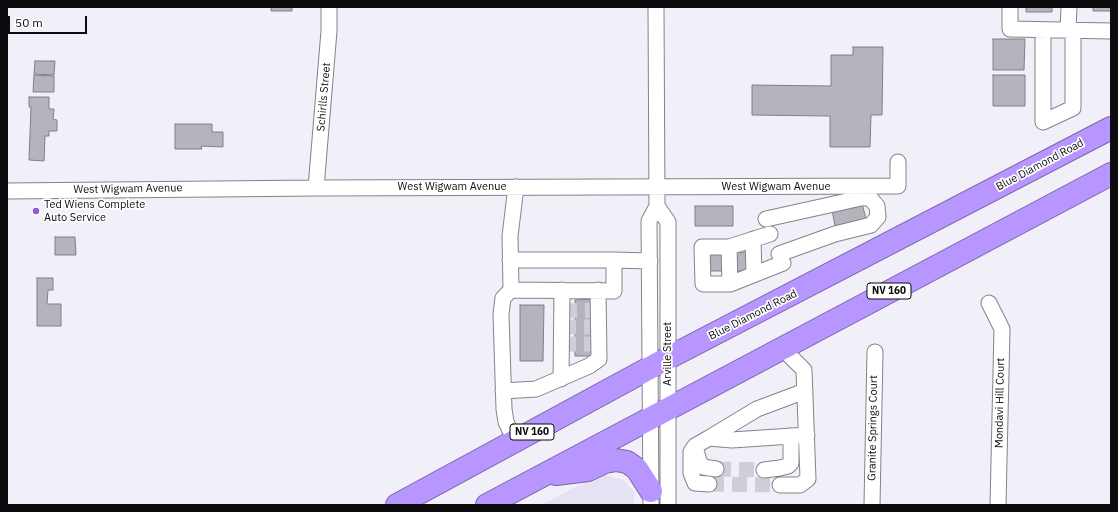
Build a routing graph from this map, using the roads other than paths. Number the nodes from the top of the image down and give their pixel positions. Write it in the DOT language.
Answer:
graph roads {
  1 [pos="329,7"];
  2 [pos="656,7"];
  3 [pos="1010,7"];
  4 [pos="1069,7"];
  5 [pos="1043,30"];
  6 [pos="1071,30"];
  7 [pos="1111,31"];
  8 [pos="1111,128"];
  9 [pos="898,162"];
  10 [pos="1111,174"];
  11 [pos="516,187"];
  12 [pos="657,187"];
  13 [pos="316,188"];
  14 [pos="7,191"];
  15 [pos="657,206"];
  16 [pos="753,239"];
  17 [pos="729,247"];
  18 [pos="510,260"];
  19 [pos="614,260"];
  20 [pos="650,260"];
  21 [pos="754,274"];
  22 [pos="730,284"];
  23 [pos="511,290"];
  24 [pos="562,290"];
  25 [pos="598,290"];
  26 [pos="990,303"];
  27 [pos="782,348"];
  28 [pos="875,352"];
  29 [pos="659,363"];
  30 [pos="561,379"];
  31 [pos="805,391"];
  32 [pos="503,392"];
  33 [pos="659,414"];
  34 [pos="791,436"];
  35 [pos="807,436"];
  36 [pos="708,438"];
  37 [pos="515,441"];
  38 [pos="695,446"];
  39 [pos="716,469"];
  40 [pos="764,470"];
  41 [pos="541,476"];
  42 [pos="709,484"];
  43 [pos="780,485"];
  44 [pos="651,498"];
  45 [pos="397,505"];
  46 [pos="487,505"];
  47 [pos="668,505"];
  48 [pos="872,505"];
  49 [pos="998,505"];
  1 -- 13 [label="street, Schirlls Street"];
  2 -- 12 [label="street, Arville Street"];
  3 -- 5 [label="street"];
  4 -- 6 [label="street"];
  5 -- 6 [label="street"];
  5 -- 6 [label="street"];
  6 -- 7 [label="street"];
  8 -- 29 [label="highway, Blue Diamond Road / NV 160"];
  9 -- 12 [label="street, West Wigwam Avenue"];
  10 -- 27 [label="highway, NV 160"];
  11 -- 12 [label="street, West Wigwam Avenue"];
  11 -- 13 [label="street, West Wigwam Avenue"];
  11 -- 18 [label="street"];
  12 -- 15 [label="street, Arville Street"];
  13 -- 14 [label="street, West Wigwam Avenue"];
  15 -- 20 [label="street, Arville Street"];
  15 -- 29 [label="street, Arville Street"];
  16 -- 17 [label="street"];
  16 -- 21 [label="street"];
  16 -- 21 [label="street"];
  17 -- 22 [label="street"];
  17 -- 22 [label="street"];
  18 -- 19 [label="street"];
  18 -- 23 [label="street"];
  19 -- 20 [label="street"];
  19 -- 25 [label="street"];
  20 -- 29 [label="street, Arville Street"];
  21 -- 22 [label="street"];
  23 -- 24 [label="street"];
  23 -- 32 [label="street"];
  24 -- 25 [label="street"];
  24 -- 30 [label="street"];
  25 -- 30 [label="street"];
  26 -- 49 [label="street, Mondavi Hill Court"];
  27 -- 31 [label="street"];
  27 -- 33 [label="highway, NV 160"];
  28 -- 48 [label="street, Granite Springs Court"];
  29 -- 33 [label="street, Arville Street"];
  29 -- 33 [label="street, Arville Street"];
  29 -- 37 [label="highway, Blue Diamond Road / NV 160"];
  30 -- 32 [label="street"];
  31 -- 35 [label="street"];
  31 -- 36 [label="street"];
  32 -- 37 [label="street"];
  33 -- 41 [label="highway, NV 160"];
  33 -- 44 [label="street, Arville Street"];
  33 -- 47 [label="street, Arville Street"];
  34 -- 35 [label="street"];
  34 -- 36 [label="street"];
  34 -- 40 [label="street"];
  35 -- 43 [label="street"];
  36 -- 38 [label="street"];
  37 -- 45 [label="highway, Blue Diamond Road / NV 160"];
  38 -- 39 [label="street"];
  38 -- 42 [label="street"];
  41 -- 44 [label="highway"];
  41 -- 46 [label="highway, NV 160"];
}
